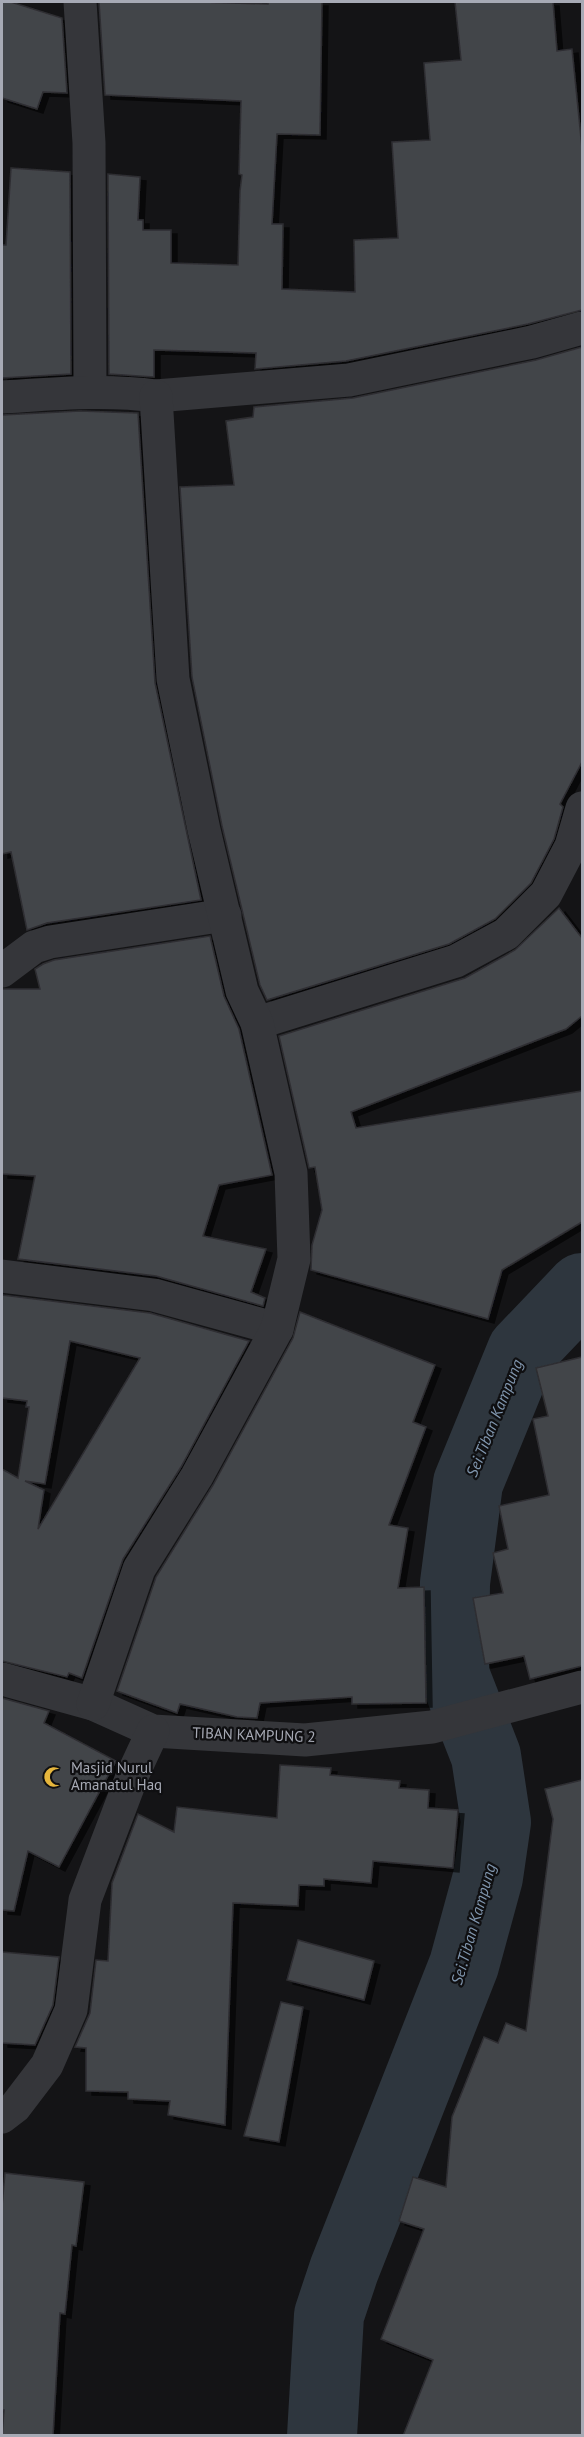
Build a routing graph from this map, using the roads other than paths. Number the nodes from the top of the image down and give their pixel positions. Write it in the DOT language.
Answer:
graph roads {
  1 [pos="80,2"];
  2 [pos="582,328"];
  3 [pos="90,392"];
  4 [pos="156,396"];
  5 [pos="2,397"];
  6 [pos="582,808"];
  7 [pos="225,915"];
  8 [pos="2,971"];
  9 [pos="257,1023"];
  10 [pos="2,1276"];
  11 [pos="277,1329"];
  12 [pos="2,1679"];
  13 [pos="582,1687"];
  14 [pos="93,1704"];
  15 [pos="153,1731"];
  16 [pos="2,2118"];
  1 -- 3 [label="street"];
  2 -- 4 [label="street"];
  3 -- 4 [label="street"];
  3 -- 5 [label="street"];
  4 -- 7 [label="street"];
  6 -- 9 [label="street"];
  7 -- 8 [label="street"];
  7 -- 9 [label="street"];
  9 -- 11 [label="street"];
  10 -- 11 [label="street"];
  11 -- 14 [label="street"];
  12 -- 14 [label="street, TIBAN KAMPUNG 2"];
  13 -- 15 [label="street, TIBAN KAMPUNG 2"];
  14 -- 15 [label="street, TIBAN KAMPUNG 2"];
  15 -- 16 [label="street"];
}
